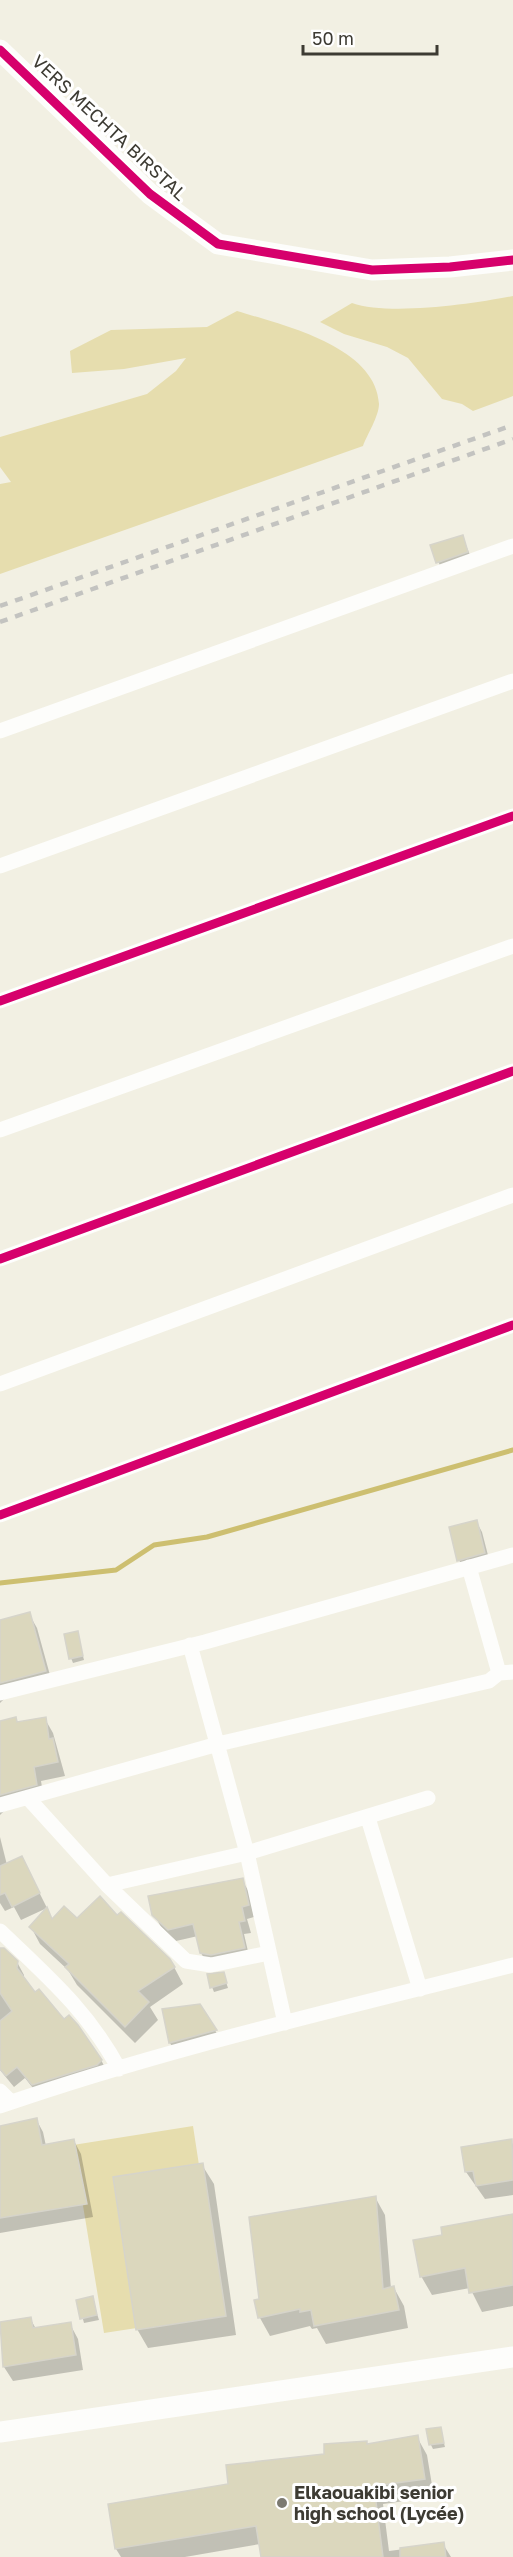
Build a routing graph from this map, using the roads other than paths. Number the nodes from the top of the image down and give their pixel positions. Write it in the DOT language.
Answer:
graph roads {
  1 [pos="0,50"];
  2 [pos="513,260"];
  3 [pos="513,546"];
  4 [pos="513,681"];
  5 [pos="0,732"];
  6 [pos="513,816"];
  7 [pos="0,866"];
  8 [pos="513,946"];
  9 [pos="0,1001"];
  10 [pos="513,1071"];
  11 [pos="0,1130"];
  12 [pos="513,1196"];
  13 [pos="0,1260"];
  14 [pos="513,1325"];
  15 [pos="0,1384"];
  16 [pos="0,1515"];
  17 [pos="513,1555"];
  18 [pos="469,1567"];
  19 [pos="190,1645"];
  20 [pos="506,1673"];
  21 [pos="0,1693"];
  22 [pos="218,1744"];
  23 [pos="28,1798"];
  24 [pos="428,1798"];
  25 [pos="0,1804"];
  26 [pos="368,1818"];
  27 [pos="247,1853"];
  28 [pos="107,1885"];
  29 [pos="0,1931"];
  30 [pos="269,1953"];
  31 [pos="513,1965"];
  32 [pos="420,1989"];
  33 [pos="285,2023"];
  34 [pos="119,2069"];
  35 [pos="0,2091"];
  36 [pos="6,2104"];
  37 [pos="513,2357"];
  38 [pos="0,2432"];
  1 -- 2 [label="street, VERS MECHTA BIRSTAL"];
  3 -- 5 [label="street"];
  4 -- 7 [label="street"];
  6 -- 9 [label="street"];
  8 -- 11 [label="street"];
  10 -- 13 [label="street"];
  12 -- 15 [label="street"];
  14 -- 16 [label="street"];
  17 -- 18 [label="street"];
  18 -- 19 [label="street"];
  18 -- 20 [label="street"];
  19 -- 21 [label="street"];
  19 -- 22 [label="street"];
  20 -- 22 [label="street"];
  22 -- 23 [label="street"];
  22 -- 27 [label="street"];
  23 -- 25 [label="street"];
  23 -- 28 [label="street"];
  24 -- 26 [label="street"];
  26 -- 27 [label="street"];
  26 -- 32 [label="street"];
  27 -- 28 [label="street"];
  27 -- 30 [label="street"];
  28 -- 30 [label="street"];
  29 -- 34 [label="street"];
  30 -- 33 [label="street"];
  31 -- 32 [label="street"];
  32 -- 33 [label="street"];
  33 -- 34 [label="street"];
  34 -- 36 [label="street"];
  35 -- 36 [label="street"];
  37 -- 38 [label="street"];
}
